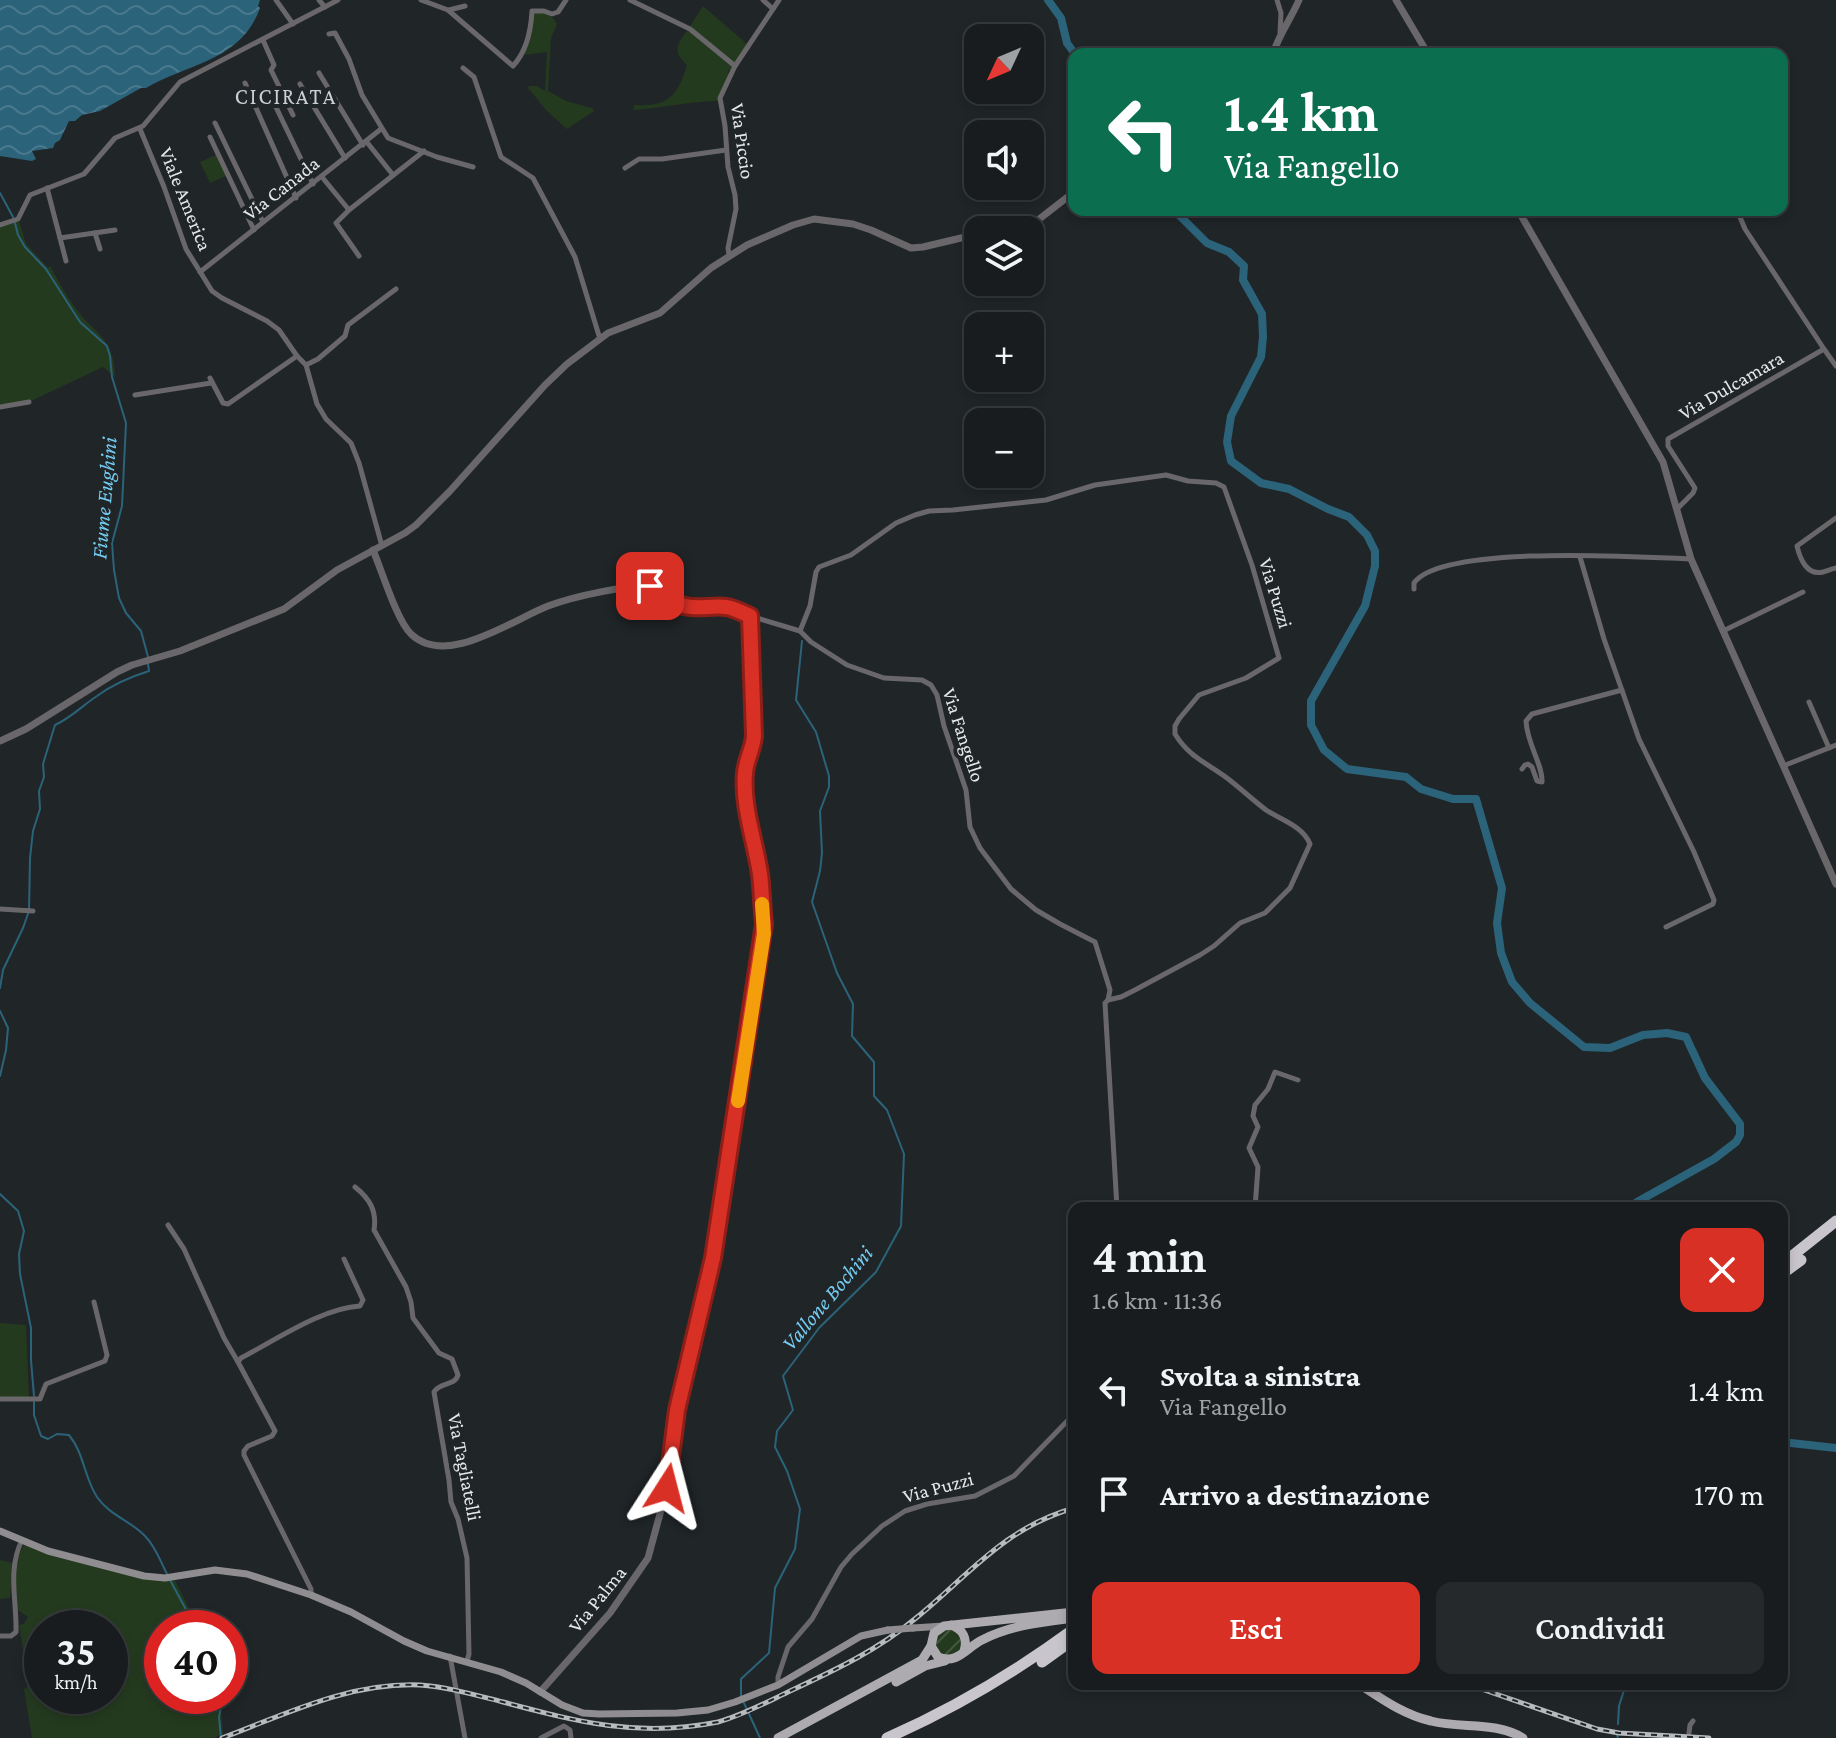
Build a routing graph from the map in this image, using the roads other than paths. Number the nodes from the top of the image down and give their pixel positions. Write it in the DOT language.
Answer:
graph roads {
  1 [pos="276,0"];
  2 [pos="319,0"];
  3 [pos="338,0"];
  4 [pos="421,0"];
  5 [pos="566,0"];
  6 [pos="630,0"];
  7 [pos="763,0"];
  8 [pos="779,0"];
  9 [pos="1277,0"];
  10 [pos="1299,0"];
  11 [pos="1396,0"];
  12 [pos="465,6"];
  13 [pos="325,7"];
  14 [pos="773,9"];
  15 [pos="448,10"];
  16 [pos="293,24"];
  17 [pos="1280,33"];
  18 [pos="329,34"];
  19 [pos="263,40"];
  20 [pos="1275,48"];
  21 [pos="1424,48"];
  22 [pos="735,66"];
  23 [pos="463,68"];
  24 [pos="319,73"];
  25 [pos="245,83"];
  26 [pos="300,84"];
  27 [pos="273,101"];
  28 [pos="293,115"];
  29 [pos="215,123"];
  30 [pos="140,129"];
  31 [pos="381,129"];
  32 [pos="210,137"];
  33 [pos="365,143"];
  34 [pos="726,150"];
  35 [pos="424,151"];
  36 [pos="345,158"];
  37 [pos="473,167"];
  38 [pos="625,168"];
  39 [pos="394,175"];
  40 [pos="322,177"];
  41 [pos="313,184"];
  42 [pos="47,188"];
  43 [pos="1068,197"];
  44 [pos="296,198"];
  45 [pos="349,210"];
  46 [pos="1043,216"];
  47 [pos="1521,216"];
  48 [pos="1740,216"];
  49 [pos="263,222"];
  50 [pos="0,225"];
  51 [pos="115,230"];
  52 [pos="254,230"];
  53 [pos="95,233"];
  54 [pos="964,237"];
  55 [pos="60,238"];
  56 [pos="100,249"];
  57 [pos="729,255"];
  58 [pos="359,256"];
  59 [pos="66,261"];
  60 [pos="200,272"];
  61 [pos="396,289"];
  62 [pos="600,339"];
  63 [pos="1824,349"];
  64 [pos="297,356"];
  65 [pos="306,365"];
  66 [pos="1836,366"];
  67 [pos="135,395"];
  68 [pos="29,402"];
  69 [pos="0,407"];
  70 [pos="1677,509"];
  71 [pos="1836,518"];
  72 [pos="382,546"];
  73 [pos="373,550"];
  74 [pos="1580,557"];
  75 [pos="1691,559"];
  76 [pos="1836,568"];
  77 [pos="1414,589"];
  78 [pos="1803,592"];
  79 [pos="750,616"];
  80 [pos="800,631"];
  81 [pos="1722,631"];
  82 [pos="1622,690"];
  83 [pos="1809,702"];
  84 [pos="0,741"];
  85 [pos="1836,745"];
  86 [pos="1829,748"];
  87 [pos="1782,766"];
  88 [pos="1522,769"];
  89 [pos="1836,884"];
  90 [pos="0,909"];
  91 [pos="33,911"];
  92 [pos="1666,927"];
  93 [pos="1108,1000"];
  94 [pos="1298,1080"];
  95 [pos="355,1187"];
  96 [pos="1117,1202"];
  97 [pos="1255,1202"];
  98 [pos="1836,1221"];
  99 [pos="168,1225"];
  100 [pos="1836,1231"];
  101 [pos="344,1259"];
  102 [pos="1788,1259"];
  103 [pos="1788,1269"];
  104 [pos="94,1302"];
  105 [pos="238,1362"];
  106 [pos="0,1399"];
  107 [pos="1068,1420"];
  108 [pos="0,1531"];
  109 [pos="22,1540"];
  110 [pos="311,1595"];
  111 [pos="1068,1615"];
  112 [pos="1068,1616"];
  113 [pos="946,1625"];
  114 [pos="913,1628"];
  115 [pos="1068,1633"];
  116 [pos="0,1636"];
  117 [pos="1068,1643"];
  118 [pos="931,1645"];
  119 [pos="962,1654"];
  120 [pos="450,1656"];
  121 [pos="467,1661"];
  122 [pos="947,1661"];
  123 [pos="778,1685"];
  124 [pos="1369,1690"];
  125 [pos="540,1692"];
  126 [pos="1693,1721"];
  127 [pos="1689,1733"];
  128 [pos="465,1738"];
  129 [pos="541,1738"];
  130 [pos="571,1738"];
  131 [pos="778,1738"];
  132 [pos="786,1738"];
  133 [pos="887,1738"];
  134 [pos="906,1738"];
  135 [pos="1523,1738"];
  1 -- 16 [label="street"];
  2 -- 13 [label="street"];
  3 -- 13 [label="street"];
  4 -- 15 [label="street"];
  5 -- 15 [label="street"];
  6 -- 22 [label="street"];
  7 -- 14 [label="street"];
  8 -- 14 [label="street, Via Piccio"];
  9 -- 17 [label="street"];
  10 -- 17 [label="street"];
  11 -- 21 [label="street"];
  12 -- 15 [label="street"];
  13 -- 16 [label="street"];
  14 -- 22 [label="street, Via Piccio"];
  16 -- 19 [label="street"];
  17 -- 20 [label="street"];
  18 -- 31 [label="street"];
  19 -- 28 [label="street"];
  19 -- 30 [label="street"];
  22 -- 34 [label="street, Via Piccio"];
  23 -- 62 [label="street"];
  24 -- 33 [label="street"];
  25 -- 44 [label="street"];
  26 -- 36 [label="street"];
  27 -- 41 [label="street"];
  29 -- 49 [label="street"];
  30 -- 42 [label="street"];
  30 -- 60 [label="street, Viale America"];
  31 -- 33 [label="street, Via Canada"];
  31 -- 35 [label="street"];
  32 -- 52 [label="street"];
  33 -- 36 [label="street, Via Canada"];
  33 -- 39 [label="street"];
  34 -- 38 [label="street"];
  34 -- 57 [label="street, Via Piccio"];
  35 -- 37 [label="street"];
  35 -- 39 [label="street"];
  36 -- 40 [label="street, Via Canada"];
  39 -- 45 [label="street"];
  40 -- 41 [label="street, Via Canada"];
  40 -- 45 [label="street"];
  41 -- 44 [label="street, Via Canada"];
  42 -- 50 [label="street"];
  42 -- 55 [label="street"];
  43 -- 46 [label="street"];
  44 -- 49 [label="street, Via Canada"];
  45 -- 58 [label="street"];
  47 -- 70 [label="street"];
  48 -- 63 [label="street"];
  49 -- 52 [label="street, Via Canada"];
  51 -- 53 [label="street"];
  52 -- 60 [label="street, Via Canada"];
  53 -- 55 [label="street"];
  53 -- 56 [label="street"];
  54 -- 57 [label="street"];
  55 -- 59 [label="street"];
  57 -- 62 [label="street"];
  60 -- 64 [label="street, Viale America"];
  61 -- 65 [label="street"];
  62 -- 72 [label="street"];
  63 -- 66 [label="street"];
  63 -- 70 [label="street, Via Dulcamara"];
  64 -- 65 [label="street, Viale America"];
  64 -- 67 [label="street"];
  65 -- 72 [label="street, Viale America"];
  68 -- 69 [label="street"];
  70 -- 75 [label="street"];
  71 -- 76 [label="street"];
  72 -- 73 [label="street"];
  73 -- 79 [label="street, Via Fangello"];
  73 -- 84 [label="street"];
  74 -- 75 [label="street"];
  74 -- 77 [label="street"];
  74 -- 82 [label="street"];
  75 -- 81 [label="street"];
  78 -- 81 [label="street"];
  79 -- 80 [label="street, Via Fangello"];
  79 -- 125 [label="street, Via Palma"];
  80 -- 93 [label="street, Via Fangello"];
  80 -- 93 [label="street, Via Puzzi"];
  81 -- 87 [label="street"];
  82 -- 88 [label="street"];
  82 -- 92 [label="street"];
  83 -- 86 [label="street"];
  85 -- 86 [label="street"];
  86 -- 87 [label="street"];
  87 -- 89 [label="street"];
  90 -- 91 [label="street"];
  93 -- 96 [label="street"];
  94 -- 97 [label="street"];
  95 -- 121 [label="street, Via Tagliatelli"];
  98 -- 102 [label="highway"];
  99 -- 105 [label="street"];
  100 -- 103 [label="highway"];
  101 -- 105 [label="street"];
  104 -- 106 [label="street"];
  105 -- 110 [label="street"];
  107 -- 123 [label="street, Via Puzzi"];
  108 -- 109 [label="main road"];
  109 -- 110 [label="main road"];
  109 -- 116 [label="street"];
  110 -- 120 [label="main road"];
  111 -- 113 [label="main road"];
  112 -- 119 [label="main road"];
  113 -- 114 [label="main road"];
  113 -- 118 [label="main road"];
  113 -- 119 [label="main road"];
  114 -- 118 [label="main road"];
  114 -- 123 [label="main road, bridge"];
  115 -- 133 [label="highway"];
  117 -- 134 [label="highway"];
  118 -- 122 [label="main road"];
  118 -- 131 [label="main road"];
  119 -- 122 [label="main road"];
  120 -- 121 [label="main road"];
  120 -- 128 [label="street"];
  121 -- 125 [label="main road"];
  122 -- 132 [label="main road"];
  123 -- 125 [label="main road"];
  124 -- 135 [label="main road"];
  126 -- 127 [label="street"];
  129 -- 130 [label="street"];
}
